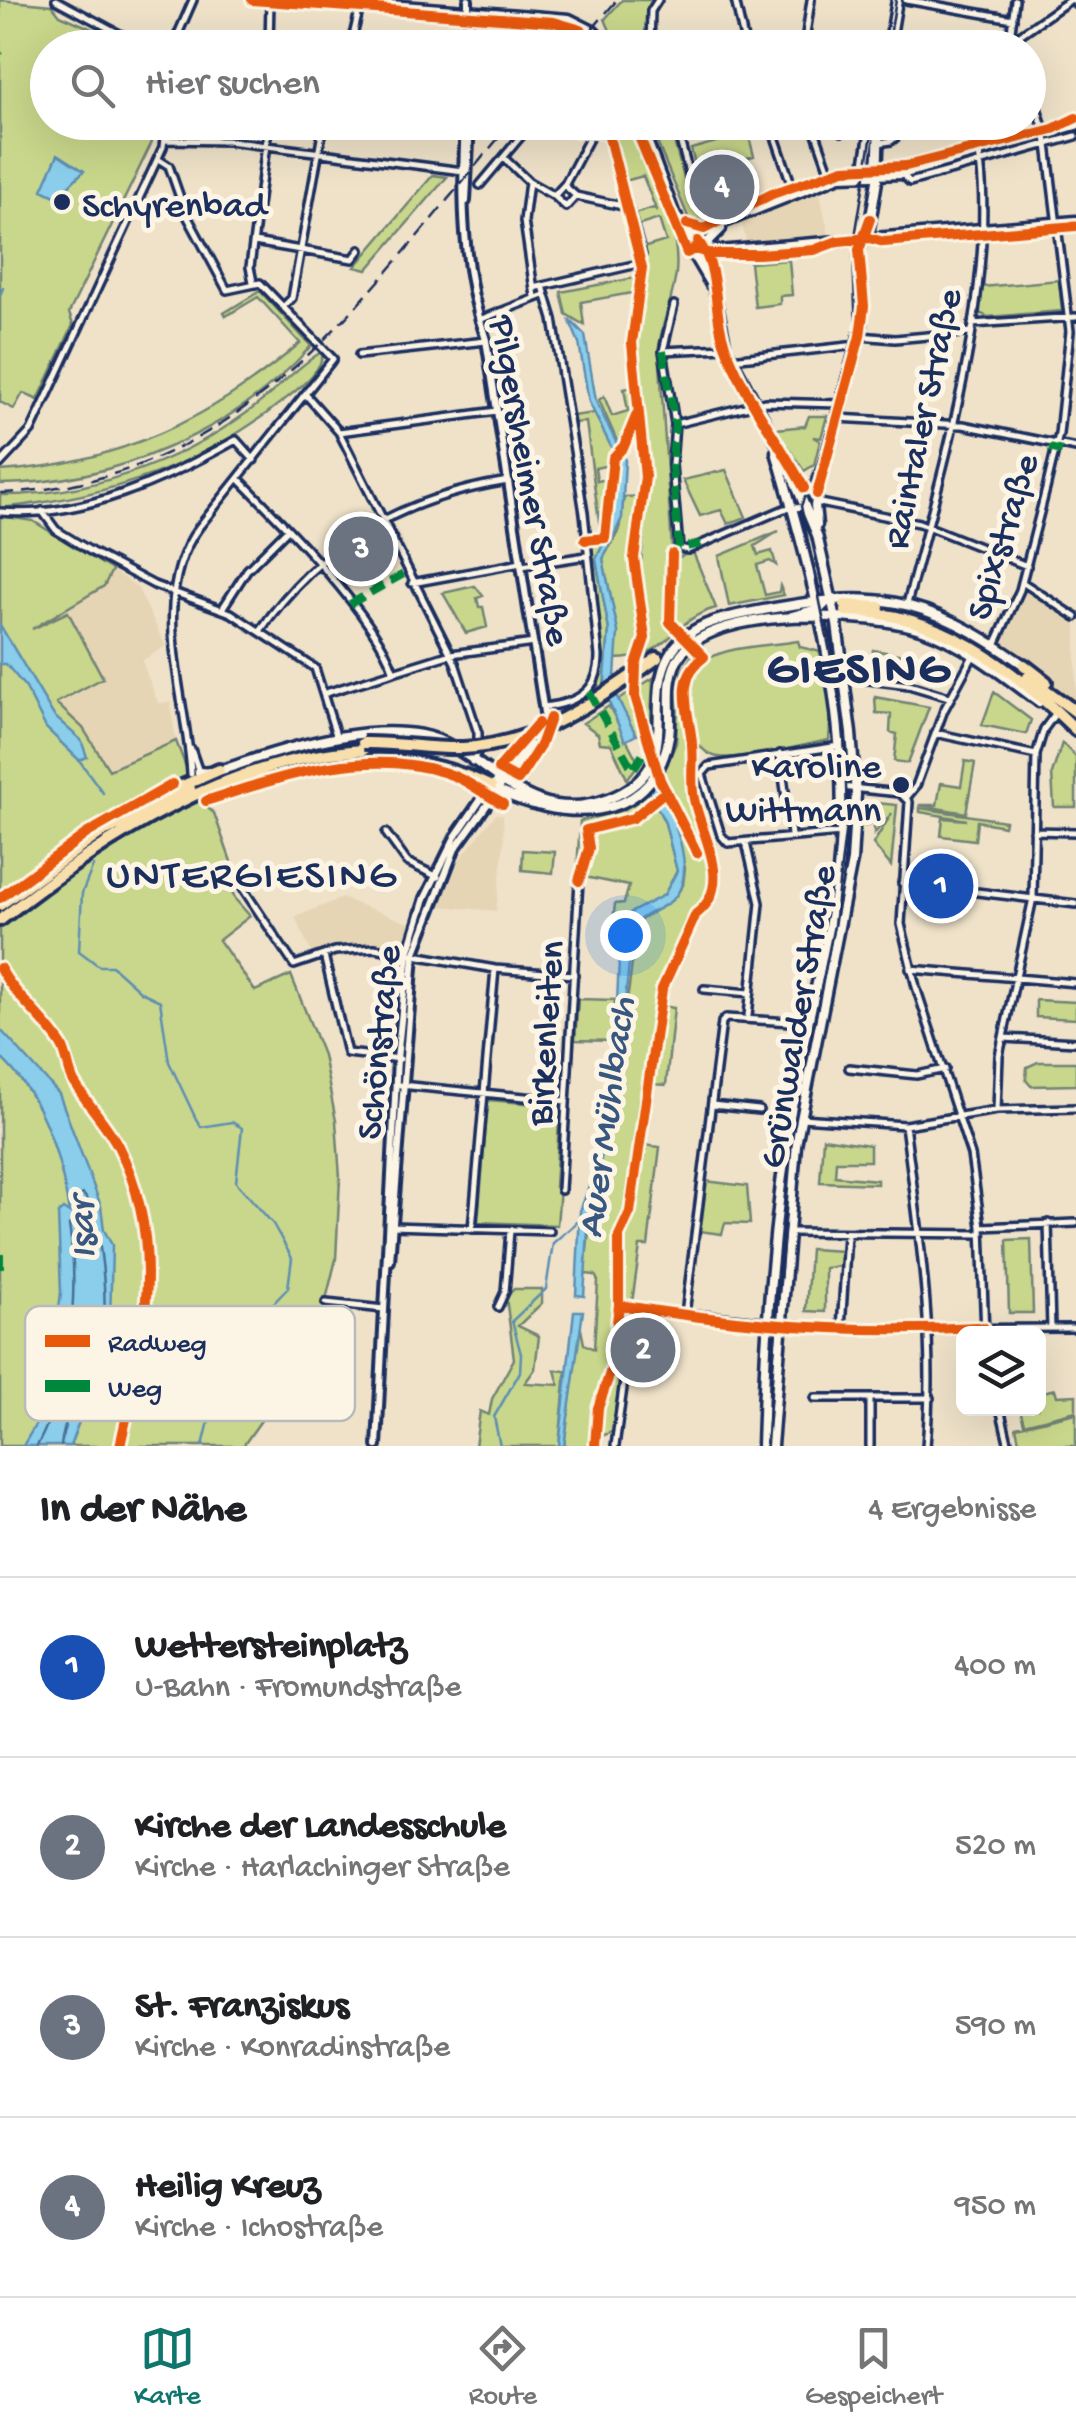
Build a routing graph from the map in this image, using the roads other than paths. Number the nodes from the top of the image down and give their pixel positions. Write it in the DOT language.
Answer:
graph roads {
  1 [pos="56,0"];
  2 [pos="193,0"];
  3 [pos="270,0"];
  4 [pos="326,0"];
  5 [pos="658,0"];
  6 [pos="735,0"];
  7 [pos="811,0"];
  8 [pos="897,0"];
  9 [pos="906,0"];
  10 [pos="1015,0"];
  11 [pos="1073,1"];
  12 [pos="361,2"];
  13 [pos="377,2"];
  14 [pos="468,5"];
  15 [pos="569,19"];
  16 [pos="1012,19"];
  17 [pos="112,30"];
  18 [pos="180,30"];
  19 [pos="269,30"];
  20 [pos="354,30"];
  21 [pos="560,30"];
  22 [pos="591,30"];
  23 [pos="650,30"];
  24 [pos="742,30"];
  25 [pos="807,30"];
  26 [pos="892,30"];
  27 [pos="1009,30"];
  28 [pos="1029,30"];
  29 [pos="1076,125"];
  30 [pos="1046,136"];
  31 [pos="1076,136"];
  32 [pos="165,140"];
  33 [pos="269,140"];
  34 [pos="319,140"];
  35 [pos="466,140"];
  36 [pos="519,140"];
  37 [pos="589,140"];
  38 [pos="610,140"];
  39 [pos="647,140"];
  40 [pos="680,140"];
  41 [pos="776,140"];
  42 [pos="818,140"];
  43 [pos="871,140"];
  44 [pos="876,140"];
  45 [pos="893,140"];
  46 [pos="976,140"];
  47 [pos="1035,140"];
  48 [pos="876,143"];
  49 [pos="269,146"];
  50 [pos="1048,146"];
  51 [pos="315,153"];
  52 [pos="504,158"];
  53 [pos="158,159"];
  54 [pos="979,160"];
  55 [pos="465,167"];
  56 [pos="864,173"];
  57 [pos="689,174"];
  58 [pos="878,174"];
  59 [pos="832,179"];
  60 [pos="529,182"];
  61 [pos="480,184"];
  62 [pos="564,185"];
  63 [pos="794,192"];
  64 [pos="554,196"];
  65 [pos="576,196"];
  66 [pos="628,207"];
  67 [pos="676,215"];
  68 [pos="1076,221"];
  69 [pos="728,222"];
  70 [pos="1060,223"];
  71 [pos="980,230"];
  72 [pos="720,231"];
  73 [pos="682,235"];
  74 [pos="692,235"];
  75 [pos="863,239"];
  76 [pos="254,242"];
  77 [pos="704,248"];
  78 [pos="300,250"];
  79 [pos="360,250"];
  80 [pos="724,250"];
  81 [pos="642,263"];
  82 [pos="707,270"];
  83 [pos="252,282"];
  84 [pos="543,286"];
  85 [pos="534,288"];
  86 [pos="544,296"];
  87 [pos="535,297"];
  88 [pos="674,305"];
  89 [pos="283,307"];
  90 [pos="1072,317"];
  91 [pos="479,320"];
  92 [pos="971,328"];
  93 [pos="486,340"];
  94 [pos="856,341"];
  95 [pos="726,348"];
  96 [pos="663,351"];
  97 [pos="360,355"];
  98 [pos="731,359"];
  99 [pos="1067,373"];
  100 [pos="1076,373"];
  101 [pos="307,396"];
  102 [pos="837,403"];
  103 [pos="754,404"];
  104 [pos="497,411"];
  105 [pos="837,418"];
  106 [pos="675,424"];
  107 [pos="953,424"];
  108 [pos="339,432"];
  109 [pos="774,442"];
  110 [pos="1056,444"];
  111 [pos="1076,448"];
  112 [pos="254,460"];
  113 [pos="0,464"];
  114 [pos="238,480"];
  115 [pos="508,481"];
  116 [pos="811,505"];
  117 [pos="791,507"];
  118 [pos="42,511"];
  119 [pos="0,512"];
  120 [pos="380,518"];
  121 [pos="928,526"];
  122 [pos="287,530"];
  123 [pos="586,556"];
  124 [pos="317,564"];
  125 [pos="522,565"];
  126 [pos="1027,566"];
  127 [pos="635,572"];
  128 [pos="1022,582"];
  129 [pos="412,583"];
  130 [pos="174,593"];
  131 [pos="832,597"];
  132 [pos="907,604"];
  133 [pos="222,609"];
  134 [pos="817,610"];
  135 [pos="842,611"];
  136 [pos="1076,617"];
  137 [pos="260,631"];
  138 [pos="534,643"];
  139 [pos="995,645"];
  140 [pos="450,654"];
  141 [pos="973,655"];
  142 [pos="1024,665"];
  143 [pos="649,668"];
  144 [pos="394,672"];
  145 [pos="844,677"];
  146 [pos="326,693"];
  147 [pos="950,698"];
  148 [pos="544,707"];
  149 [pos="1075,711"];
  150 [pos="1055,714"];
  151 [pos="1073,727"];
  152 [pos="935,733"];
  153 [pos="337,738"];
  154 [pos="840,746"];
  155 [pos="362,747"];
  156 [pos="780,754"];
  157 [pos="1036,755"];
  158 [pos="472,763"];
  159 [pos="219,770"];
  160 [pos="192,777"];
  161 [pos="498,785"];
  162 [pos="842,786"];
  163 [pos="855,787"];
  164 [pos="907,798"];
  165 [pos="172,807"];
  166 [pos="132,815"];
  167 [pos="1034,831"];
  168 [pos="386,832"];
  169 [pos="841,832"];
  170 [pos="1076,832"];
  171 [pos="791,836"];
  172 [pos="746,843"];
  173 [pos="438,877"];
  174 [pos="579,881"];
  175 [pos="902,884"];
  176 [pos="242,887"];
  177 [pos="1034,898"];
  178 [pos="1076,904"];
  179 [pos="0,905"];
  180 [pos="0,920"];
  181 [pos="324,954"];
  182 [pos="411,954"];
  183 [pos="495,969"];
  184 [pos="910,969"];
  185 [pos="574,975"];
  186 [pos="1018,980"];
  187 [pos="1076,982"];
  188 [pos="704,988"];
  189 [pos="750,993"];
  190 [pos="748,1016"];
  191 [pos="809,1023"];
  192 [pos="1003,1038"];
  193 [pos="1076,1042"];
  194 [pos="396,1059"];
  195 [pos="849,1068"];
  196 [pos="946,1069"];
  197 [pos="398,1085"];
  198 [pos="483,1094"];
  199 [pos="566,1102"];
  200 [pos="712,1106"];
  201 [pos="1076,1108"];
  202 [pos="759,1110"];
  203 [pos="997,1110"];
  204 [pos="962,1116"];
  205 [pos="800,1118"];
  206 [pos="905,1125"];
  207 [pos="561,1190"];
  208 [pos="1048,1223"];
  209 [pos="1076,1223"];
  210 [pos="391,1226"];
  211 [pos="472,1229"];
  212 [pos="981,1230"];
  213 [pos="510,1231"];
  214 [pos="550,1231"];
  215 [pos="788,1232"];
  216 [pos="847,1234"];
  217 [pos="922,1236"];
  218 [pos="326,1303"];
  219 [pos="498,1307"];
  220 [pos="384,1309"];
  221 [pos="685,1314"];
  222 [pos="768,1324"];
  223 [pos="782,1325"];
  224 [pos="985,1326"];
  225 [pos="841,1328"];
  226 [pos="1046,1328"];
  227 [pos="1051,1328"];
  228 [pos="1076,1328"];
  229 [pos="928,1330"];
  230 [pos="956,1330"];
  231 [pos="815,1398"];
  232 [pos="870,1398"];
  233 [pos="930,1398"];
  234 [pos="1002,1416"];
  235 [pos="377,1446"];
  236 [pos="615,1446"];
  237 [pos="762,1446"];
  238 [pos="772,1446"];
  239 [pos="870,1446"];
  240 [pos="926,1446"];
  241 [pos="1008,1446"];
  1 -- 17 [label="street"];
  2 -- 18 [label="street"];
  3 -- 19 [label="street"];
  4 -- 12 [label="main road"];
  5 -- 23 [label="street"];
  6 -- 24 [label="street"];
  7 -- 25 [label="street"];
  8 -- 26 [label="main road"];
  9 -- 16 [label="street"];
  10 -- 16 [label="street"];
  11 -- 28 [label="street"];
  12 -- 13 [label="main road"];
  12 -- 20 [label="street"];
  13 -- 14 [label="main road"];
  14 -- 15 [label="main road"];
  15 -- 21 [label="street"];
  15 -- 22 [label="main road"];
  16 -- 27 [label="street"];
  29 -- 30 [label="main road"];
  30 -- 50 [label="street, Spixstraße"];
  31 -- 50 [label="street"];
  32 -- 49 [label="street"];
  32 -- 53 [label="street"];
  33 -- 49 [label="street"];
  34 -- 51 [label="street"];
  35 -- 55 [label="street, Pilgersheimer Straße"];
  36 -- 52 [label="street"];
  37 -- 62 [label="street"];
  38 -- 66 [label="street"];
  39 -- 67 [label="main road"];
  40 -- 57 [label="street"];
  41 -- 63 [label="street"];
  42 -- 59 [label="street"];
  43 -- 56 [label="main road"];
  44 -- 48 [label="main road"];
  45 -- 48 [label="street"];
  46 -- 54 [label="street, Raintaler Straße"];
  47 -- 54 [label="main road"];
  48 -- 58 [label="main road"];
  49 -- 51 [label="street"];
  49 -- 76 [label="street"];
  50 -- 54 [label="street"];
  50 -- 70 [label="street, Spixstraße"];
  51 -- 55 [label="street"];
  51 -- 78 [label="street"];
  52 -- 60 [label="street"];
  52 -- 61 [label="street"];
  53 -- 83 [label="street"];
  53 -- 113 [label="street"];
  54 -- 58 [label="main road"];
  54 -- 71 [label="street, Raintaler Straße"];
  55 -- 91 [label="street, Pilgersheimer Straße"];
  56 -- 58 [label="main road"];
  56 -- 59 [label="main road"];
  58 -- 75 [label="main road"];
  59 -- 63 [label="main road"];
  60 -- 64 [label="street"];
  60 -- 85 [label="street"];
  62 -- 64 [label="street"];
  62 -- 65 [label="street"];
  63 -- 69 [label="main road"];
  64 -- 65 [label="street"];
  65 -- 66 [label="street"];
  66 -- 81 [label="street"];
  67 -- 73 [label="main road"];
  67 -- 74 [label="main road"];
  68 -- 70 [label="main road"];
  69 -- 72 [label="main road"];
  69 -- 74 [label="main road"];
  70 -- 71 [label="main road"];
  70 -- 90 [label="street, Spixstraße"];
  71 -- 75 [label="main road"];
  71 -- 92 [label="street, Raintaler Straße"];
  72 -- 77 [label="main road"];
  72 -- 80 [label="main road"];
  73 -- 77 [label="main road"];
  73 -- 82 [label="main road"];
  74 -- 77 [label="main road"];
  75 -- 80 [label="main road"];
  75 -- 94 [label="main road"];
  76 -- 78 [label="street"];
  76 -- 83 [label="street"];
  77 -- 80 [label="main road"];
  77 -- 82 [label="main road"];
  78 -- 79 [label="street"];
  78 -- 89 [label="street"];
  80 -- 82 [label="main road"];
  81 -- 84 [label="street"];
  81 -- 127 [label="street"];
  82 -- 95 [label="main road"];
  83 -- 89 [label="street"];
  84 -- 85 [label="street"];
  84 -- 86 [label="street"];
  85 -- 87 [label="street"];
  86 -- 87 [label="street"];
  86 -- 123 [label="street"];
  87 -- 91 [label="street"];
  88 -- 96 [label="street"];
  89 -- 101 [label="street"];
  90 -- 92 [label="street"];
  90 -- 99 [label="street, Spixstraße"];
  91 -- 93 [label="street, Pilgersheimer Straße"];
  92 -- 94 [label="street"];
  92 -- 107 [label="street, Raintaler Straße"];
  93 -- 97 [label="street"];
  93 -- 104 [label="street, Pilgersheimer Straße"];
  94 -- 98 [label="street"];
  94 -- 102 [label="main road"];
  95 -- 96 [label="street"];
  95 -- 98 [label="main road"];
  96 -- 106 [label="street"];
  98 -- 103 [label="main road"];
  99 -- 100 [label="street"];
  99 -- 110 [label="street, Spixstraße"];
  101 -- 108 [label="street"];
  101 -- 112 [label="street"];
  102 -- 103 [label="street"];
  102 -- 105 [label="main road"];
  103 -- 106 [label="street"];
  103 -- 109 [label="main road"];
  104 -- 108 [label="street"];
  104 -- 115 [label="street, Pilgersheimer Straße"];
  105 -- 107 [label="street"];
  105 -- 116 [label="main road"];
  106 -- 117 [label="street"];
  107 -- 110 [label="street"];
  107 -- 121 [label="street, Raintaler Straße"];
  108 -- 120 [label="street"];
  109 -- 116 [label="main road, Grünwalder Straße"];
  109 -- 117 [label="main road, Grünwalder Straße"];
  110 -- 111 [label="street"];
  110 -- 126 [label="street, Spixstraße"];
  112 -- 114 [label="street"];
  112 -- 118 [label="street"];
  114 -- 122 [label="street"];
  114 -- 130 [label="street"];
  115 -- 120 [label="street"];
  115 -- 125 [label="street, Pilgersheimer Straße"];
  116 -- 117 [label="street"];
  116 -- 121 [label="street"];
  116 -- 131 [label="main road, Grünwalder Straße"];
  117 -- 134 [label="main road, Grünwalder Straße"];
  118 -- 119 [label="street"];
  118 -- 130 [label="street"];
  120 -- 124 [label="street"];
  120 -- 129 [label="street"];
  121 -- 126 [label="street"];
  121 -- 132 [label="street, Raintaler Straße"];
  122 -- 124 [label="street"];
  122 -- 133 [label="street"];
  123 -- 125 [label="street"];
  123 -- 148 [label="street"];
  124 -- 137 [label="street"];
  124 -- 144 [label="street"];
  125 -- 129 [label="street"];
  125 -- 138 [label="street, Pilgersheimer Straße"];
  126 -- 128 [label="street, Spixstraße"];
  128 -- 136 [label="street"];
  128 -- 139 [label="street, Spixstraße"];
  129 -- 140 [label="street"];
  130 -- 133 [label="street"];
  130 -- 160 [label="street"];
  131 -- 132 [label="main road"];
  131 -- 134 [label="main road"];
  131 -- 135 [label="main road, Grünwalder Straße"];
  132 -- 139 [label="main road"];
  133 -- 137 [label="street"];
  134 -- 135 [label="main road"];
  134 -- 154 [label="main road, Grünwalder Straße"];
  134 -- 161 [label="main road"];
  134 -- 161 [label="main road"];
  135 -- 141 [label="main road"];
  135 -- 145 [label="main road, Grünwalder Straße"];
  135 -- 149 [label="highway"];
  135 -- 151 [label="highway"];
  137 -- 146 [label="street"];
  138 -- 140 [label="street"];
  138 -- 148 [label="street, Pilgersheimer Straße"];
  139 -- 142 [label="main road"];
  140 -- 144 [label="street"];
  140 -- 158 [label="street"];
  141 -- 147 [label="street"];
  141 -- 150 [label="main road"];
  142 -- 149 [label="highway"];
  143 -- 155 [label="highway, bridge"];
  144 -- 146 [label="street"];
  145 -- 147 [label="street"];
  145 -- 163 [label="main road, Grünwalder Straße"];
  146 -- 153 [label="street"];
  147 -- 152 [label="street"];
  148 -- 161 [label="street"];
  150 -- 151 [label="highway"];
  150 -- 157 [label="street"];
  152 -- 157 [label="street"];
  152 -- 164 [label="street"];
  153 -- 158 [label="main road"];
  153 -- 159 [label="main road"];
  154 -- 156 [label="street"];
  154 -- 162 [label="main road, Grünwalder Straße"];
  155 -- 165 [label="highway"];
  155 -- 166 [label="highway"];
  156 -- 171 [label="street"];
  156 -- 172 [label="street"];
  157 -- 167 [label="street"];
  158 -- 161 [label="main road"];
  159 -- 160 [label="highway"];
  159 -- 160 [label="main road"];
  160 -- 166 [label="highway"];
  161 -- 165 [label="highway"];
  161 -- 173 [label="street, Schönstraße"];
  162 -- 163 [label="street"];
  162 -- 169 [label="main road, Grünwalder Straße"];
  163 -- 164 [label="street"];
  163 -- 205 [label="main road, Grünwalder Straße"];
  164 -- 175 [label="street"];
  165 -- 180 [label="highway"];
  166 -- 179 [label="highway"];
  167 -- 170 [label="street"];
  167 -- 177 [label="street"];
  168 -- 173 [label="street"];
  169 -- 171 [label="street"];
  169 -- 191 [label="main road, Grünwalder Straße"];
  171 -- 172 [label="street"];
  172 -- 189 [label="street"];
  173 -- 182 [label="street, Schönstraße"];
  174 -- 185 [label="street, Birkenleiten"];
  175 -- 177 [label="street"];
  175 -- 184 [label="street"];
  176 -- 181 [label="street"];
  177 -- 178 [label="street"];
  177 -- 186 [label="street"];
  181 -- 182 [label="street"];
  181 -- 194 [label="street"];
  182 -- 183 [label="street"];
  182 -- 194 [label="street, Schönstraße"];
  183 -- 185 [label="street"];
  183 -- 198 [label="street"];
  184 -- 186 [label="street"];
  184 -- 196 [label="street"];
  185 -- 199 [label="street, Birkenleiten"];
  186 -- 187 [label="street"];
  186 -- 192 [label="street"];
  188 -- 189 [label="street"];
  189 -- 190 [label="street"];
  190 -- 191 [label="street"];
  190 -- 200 [label="street"];
  191 -- 222 [label="main road, Grünwalder Straße"];
  192 -- 193 [label="street"];
  192 -- 203 [label="street"];
  194 -- 197 [label="street, Schönstraße"];
  195 -- 196 [label="street"];
  196 -- 204 [label="street"];
  197 -- 198 [label="street"];
  197 -- 210 [label="street, Schönstraße"];
  198 -- 199 [label="street"];
  198 -- 211 [label="street"];
  199 -- 207 [label="street, Birkenleiten"];
  200 -- 202 [label="street"];
  200 -- 221 [label="street"];
  201 -- 203 [label="street"];
  203 -- 204 [label="street"];
  204 -- 206 [label="street"];
  204 -- 212 [label="street"];
  205 -- 206 [label="street"];
  205 -- 215 [label="main road, Grünwalder Straße"];
  206 -- 217 [label="street"];
  208 -- 209 [label="street"];
  208 -- 212 [label="street"];
  208 -- 227 [label="street"];
  210 -- 211 [label="street"];
  210 -- 220 [label="street, Schönstraße"];
  211 -- 213 [label="street"];
  212 -- 217 [label="street"];
  212 -- 224 [label="street"];
  213 -- 214 [label="street"];
  213 -- 219 [label="street"];
  215 -- 216 [label="street"];
  215 -- 223 [label="main road, Grünwalder Straße"];
  216 -- 217 [label="street"];
  216 -- 225 [label="street"];
  217 -- 229 [label="street"];
  218 -- 220 [label="street"];
  220 -- 235 [label="street, Schönstraße"];
  221 -- 222 [label="street"];
  221 -- 236 [label="street"];
  222 -- 223 [label="street"];
  222 -- 237 [label="main road, Grünwalder Straße"];
  223 -- 225 [label="street"];
  223 -- 238 [label="main road, Grünwalder Straße"];
  225 -- 229 [label="street"];
  226 -- 227 [label="street"];
  227 -- 228 [label="street"];
  229 -- 230 [label="street"];
  229 -- 233 [label="street"];
  231 -- 232 [label="street"];
  232 -- 233 [label="street"];
  232 -- 239 [label="street"];
  233 -- 240 [label="street"];
  234 -- 241 [label="street"];
}
